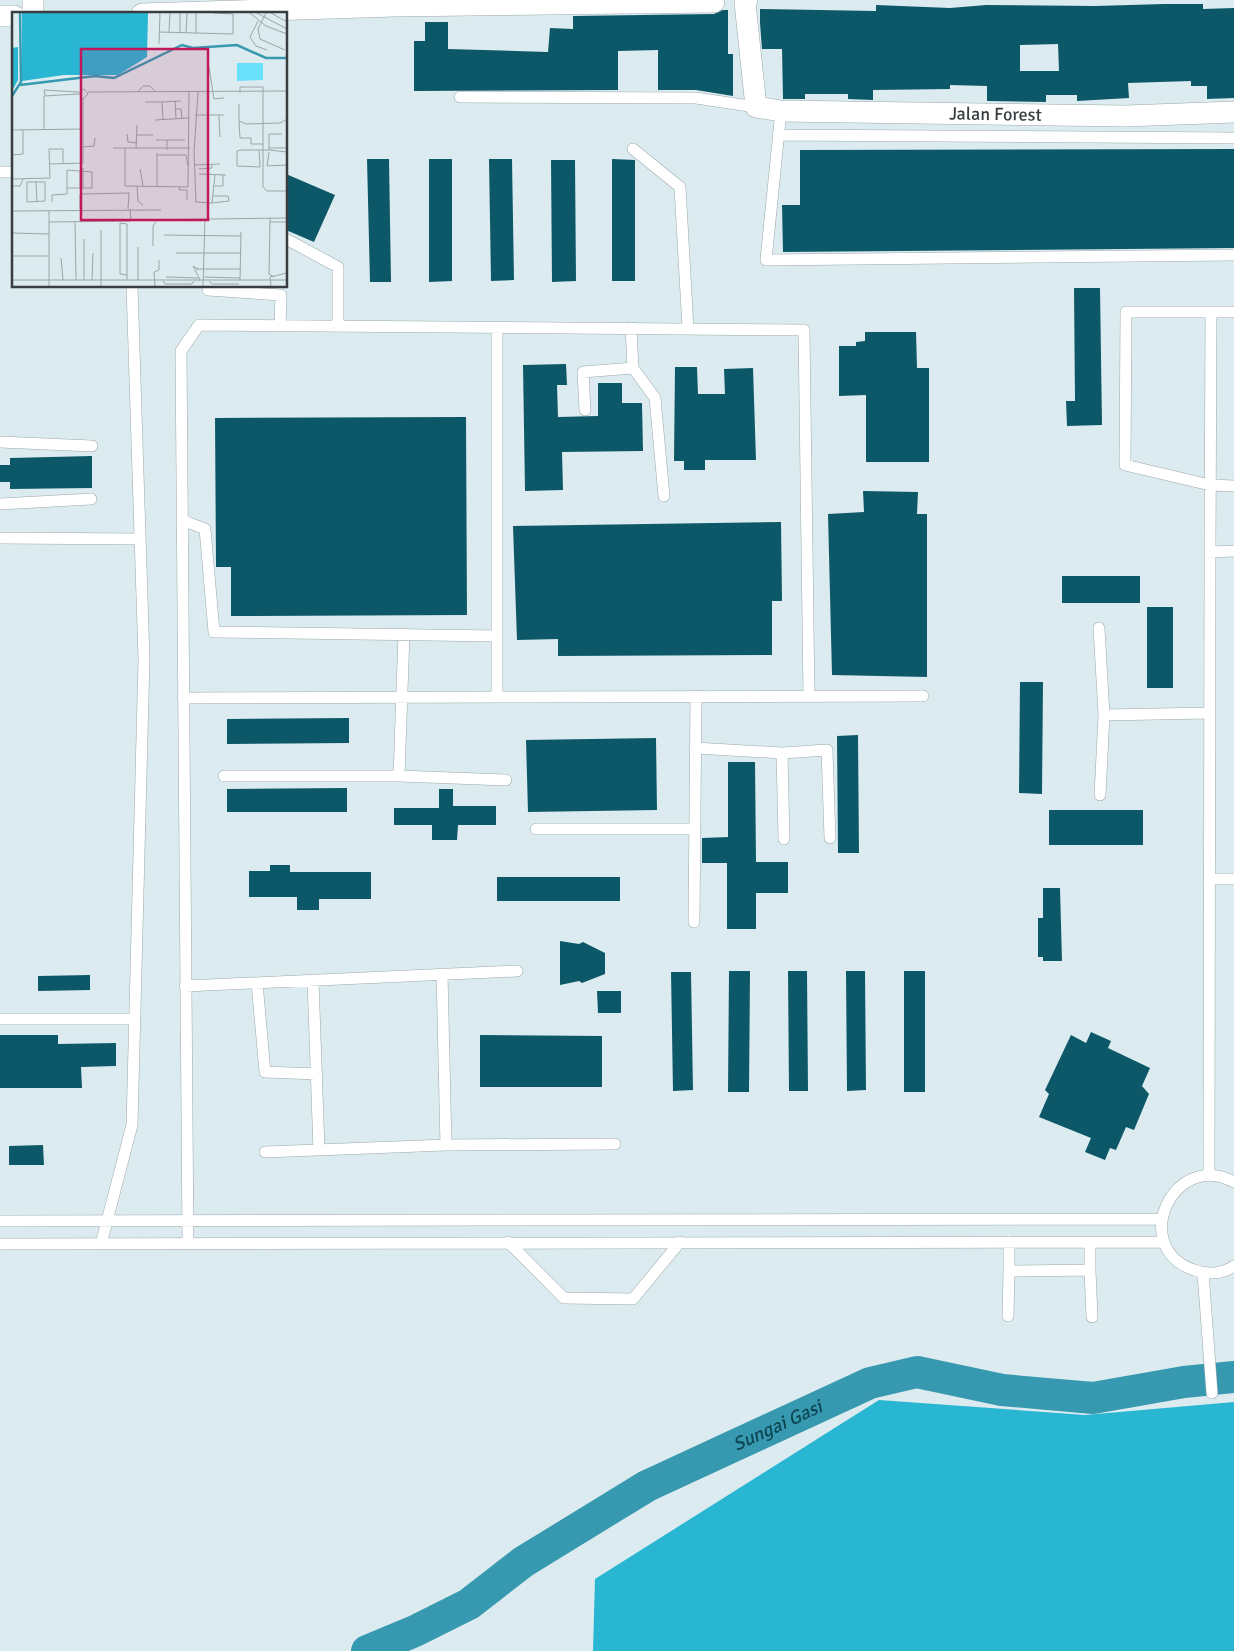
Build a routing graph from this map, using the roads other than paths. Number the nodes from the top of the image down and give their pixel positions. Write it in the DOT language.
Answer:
graph roads {
  1 [pos="747,0"];
  2 [pos="714,2"];
  3 [pos="495,3"];
  4 [pos="206,12"];
  5 [pos="460,97"];
  6 [pos="756,107"];
  7 [pos="781,111"];
  8 [pos="1234,112"];
  9 [pos="778,135"];
  10 [pos="1234,138"];
  11 [pos="633,149"];
  12 [pos="288,240"];
  13 [pos="1234,255"];
  14 [pos="132,288"];
  15 [pos="208,288"];
  16 [pos="1211,312"];
  17 [pos="1234,312"];
  18 [pos="280,326"];
  19 [pos="338,326"];
  20 [pos="497,327"];
  21 [pos="632,328"];
  22 [pos="688,328"];
  23 [pos="633,368"];
  24 [pos="584,410"];
  25 [pos="0,442"];
  26 [pos="92,446"];
  27 [pos="1210,486"];
  28 [pos="1234,486"];
  29 [pos="664,496"];
  30 [pos="91,499"];
  31 [pos="0,504"];
  32 [pos="182,520"];
  33 [pos="0,538"];
  34 [pos="140,539"];
  35 [pos="1234,550"];
  36 [pos="1210,552"];
  37 [pos="1099,628"];
  38 [pos="404,634"];
  39 [pos="497,636"];
  40 [pos="696,696"];
  41 [pos="809,696"];
  42 [pos="923,696"];
  43 [pos="403,697"];
  44 [pos="497,697"];
  45 [pos="183,698"];
  46 [pos="1210,713"];
  47 [pos="1104,715"];
  48 [pos="695,748"];
  49 [pos="782,753"];
  50 [pos="224,776"];
  51 [pos="399,776"];
  52 [pos="506,780"];
  53 [pos="1100,795"];
  54 [pos="536,829"];
  55 [pos="695,829"];
  56 [pos="830,838"];
  57 [pos="784,839"];
  58 [pos="1210,879"];
  59 [pos="1234,879"];
  60 [pos="694,922"];
  61 [pos="517,971"];
  62 [pos="442,974"];
  63 [pos="313,980"];
  64 [pos="257,983"];
  65 [pos="185,986"];
  66 [pos="0,1019"];
  67 [pos="135,1019"];
  68 [pos="317,1074"];
  69 [pos="615,1144"];
  70 [pos="446,1145"];
  71 [pos="319,1150"];
  72 [pos="265,1152"];
  73 [pos="1210,1175"];
  74 [pos="1234,1182"];
  75 [pos="1161,1218"];
  76 [pos="109,1220"];
  77 [pos="187,1220"];
  78 [pos="0,1221"];
  79 [pos="508,1242"];
  80 [pos="680,1242"];
  81 [pos="1009,1242"];
  82 [pos="1090,1242"];
  83 [pos="1163,1242"];
  84 [pos="188,1243"];
  85 [pos="0,1244"];
  86 [pos="101,1244"];
  87 [pos="1234,1266"];
  88 [pos="1090,1270"];
  89 [pos="1009,1271"];
  90 [pos="1203,1274"];
  91 [pos="1008,1316"];
  92 [pos="1092,1317"];
  93 [pos="1212,1393"];
  1 -- 6 [label="street"];
  2 -- 3 [label="street"];
  3 -- 4 [label="street"];
  5 -- 6 [label="lane"];
  6 -- 7 [label="street, Jalan Forest"];
  7 -- 8 [label="street, Jalan Forest"];
  7 -- 9 [label="lane"];
  9 -- 10 [label="lane"];
  9 -- 13 [label="lane"];
  11 -- 22 [label="lane"];
  12 -- 19 [label="lane"];
  14 -- 34 [label="lane"];
  15 -- 18 [label="lane"];
  16 -- 17 [label="lane"];
  16 -- 27 [label="lane"];
  16 -- 27 [label="lane"];
  18 -- 19 [label="lane"];
  18 -- 32 [label="lane"];
  19 -- 20 [label="lane"];
  20 -- 21 [label="lane"];
  20 -- 39 [label="lane"];
  21 -- 22 [label="lane"];
  21 -- 23 [label="lane"];
  22 -- 41 [label="lane"];
  23 -- 24 [label="lane"];
  23 -- 29 [label="lane"];
  25 -- 26 [label="lane"];
  27 -- 28 [label="lane"];
  27 -- 36 [label="lane"];
  30 -- 31 [label="lane"];
  32 -- 38 [label="lane"];
  32 -- 45 [label="lane"];
  33 -- 34 [label="lane"];
  34 -- 67 [label="lane"];
  35 -- 36 [label="lane"];
  36 -- 46 [label="lane"];
  37 -- 47 [label="lane"];
  38 -- 39 [label="lane"];
  38 -- 43 [label="lane"];
  39 -- 44 [label="lane"];
  40 -- 41 [label="lane"];
  40 -- 44 [label="lane"];
  40 -- 48 [label="lane"];
  41 -- 42 [label="lane"];
  43 -- 44 [label="lane"];
  43 -- 45 [label="lane"];
  43 -- 51 [label="lane"];
  45 -- 65 [label="lane"];
  46 -- 47 [label="lane"];
  46 -- 58 [label="lane"];
  47 -- 53 [label="lane"];
  48 -- 49 [label="lane"];
  48 -- 55 [label="lane"];
  49 -- 56 [label="lane"];
  49 -- 57 [label="lane"];
  50 -- 51 [label="lane"];
  51 -- 52 [label="lane"];
  54 -- 55 [label="lane"];
  55 -- 60 [label="lane"];
  58 -- 59 [label="lane"];
  58 -- 73 [label="lane"];
  61 -- 62 [label="lane"];
  62 -- 63 [label="lane"];
  62 -- 70 [label="lane"];
  63 -- 64 [label="lane"];
  63 -- 68 [label="lane"];
  64 -- 65 [label="lane"];
  64 -- 68 [label="lane"];
  65 -- 77 [label="lane"];
  66 -- 67 [label="lane"];
  67 -- 76 [label="lane"];
  68 -- 71 [label="lane"];
  69 -- 70 [label="lane"];
  70 -- 71 [label="lane"];
  71 -- 72 [label="lane"];
  73 -- 74 [label="lane"];
  73 -- 75 [label="lane"];
  75 -- 77 [label="lane"];
  75 -- 83 [label="lane"];
  76 -- 77 [label="lane"];
  76 -- 78 [label="lane"];
  76 -- 86 [label="lane"];
  77 -- 84 [label="lane"];
  79 -- 80 [label="lane"];
  79 -- 80 [label="lane"];
  79 -- 84 [label="lane"];
  80 -- 81 [label="lane"];
  81 -- 82 [label="lane"];
  81 -- 89 [label="lane"];
  82 -- 83 [label="lane"];
  82 -- 88 [label="lane"];
  83 -- 90 [label="lane"];
  84 -- 86 [label="lane"];
  85 -- 86 [label="lane"];
  87 -- 90 [label="lane"];
  88 -- 89 [label="lane"];
  88 -- 92 [label="lane"];
  89 -- 91 [label="lane"];
  90 -- 93 [label="lane"];
}
